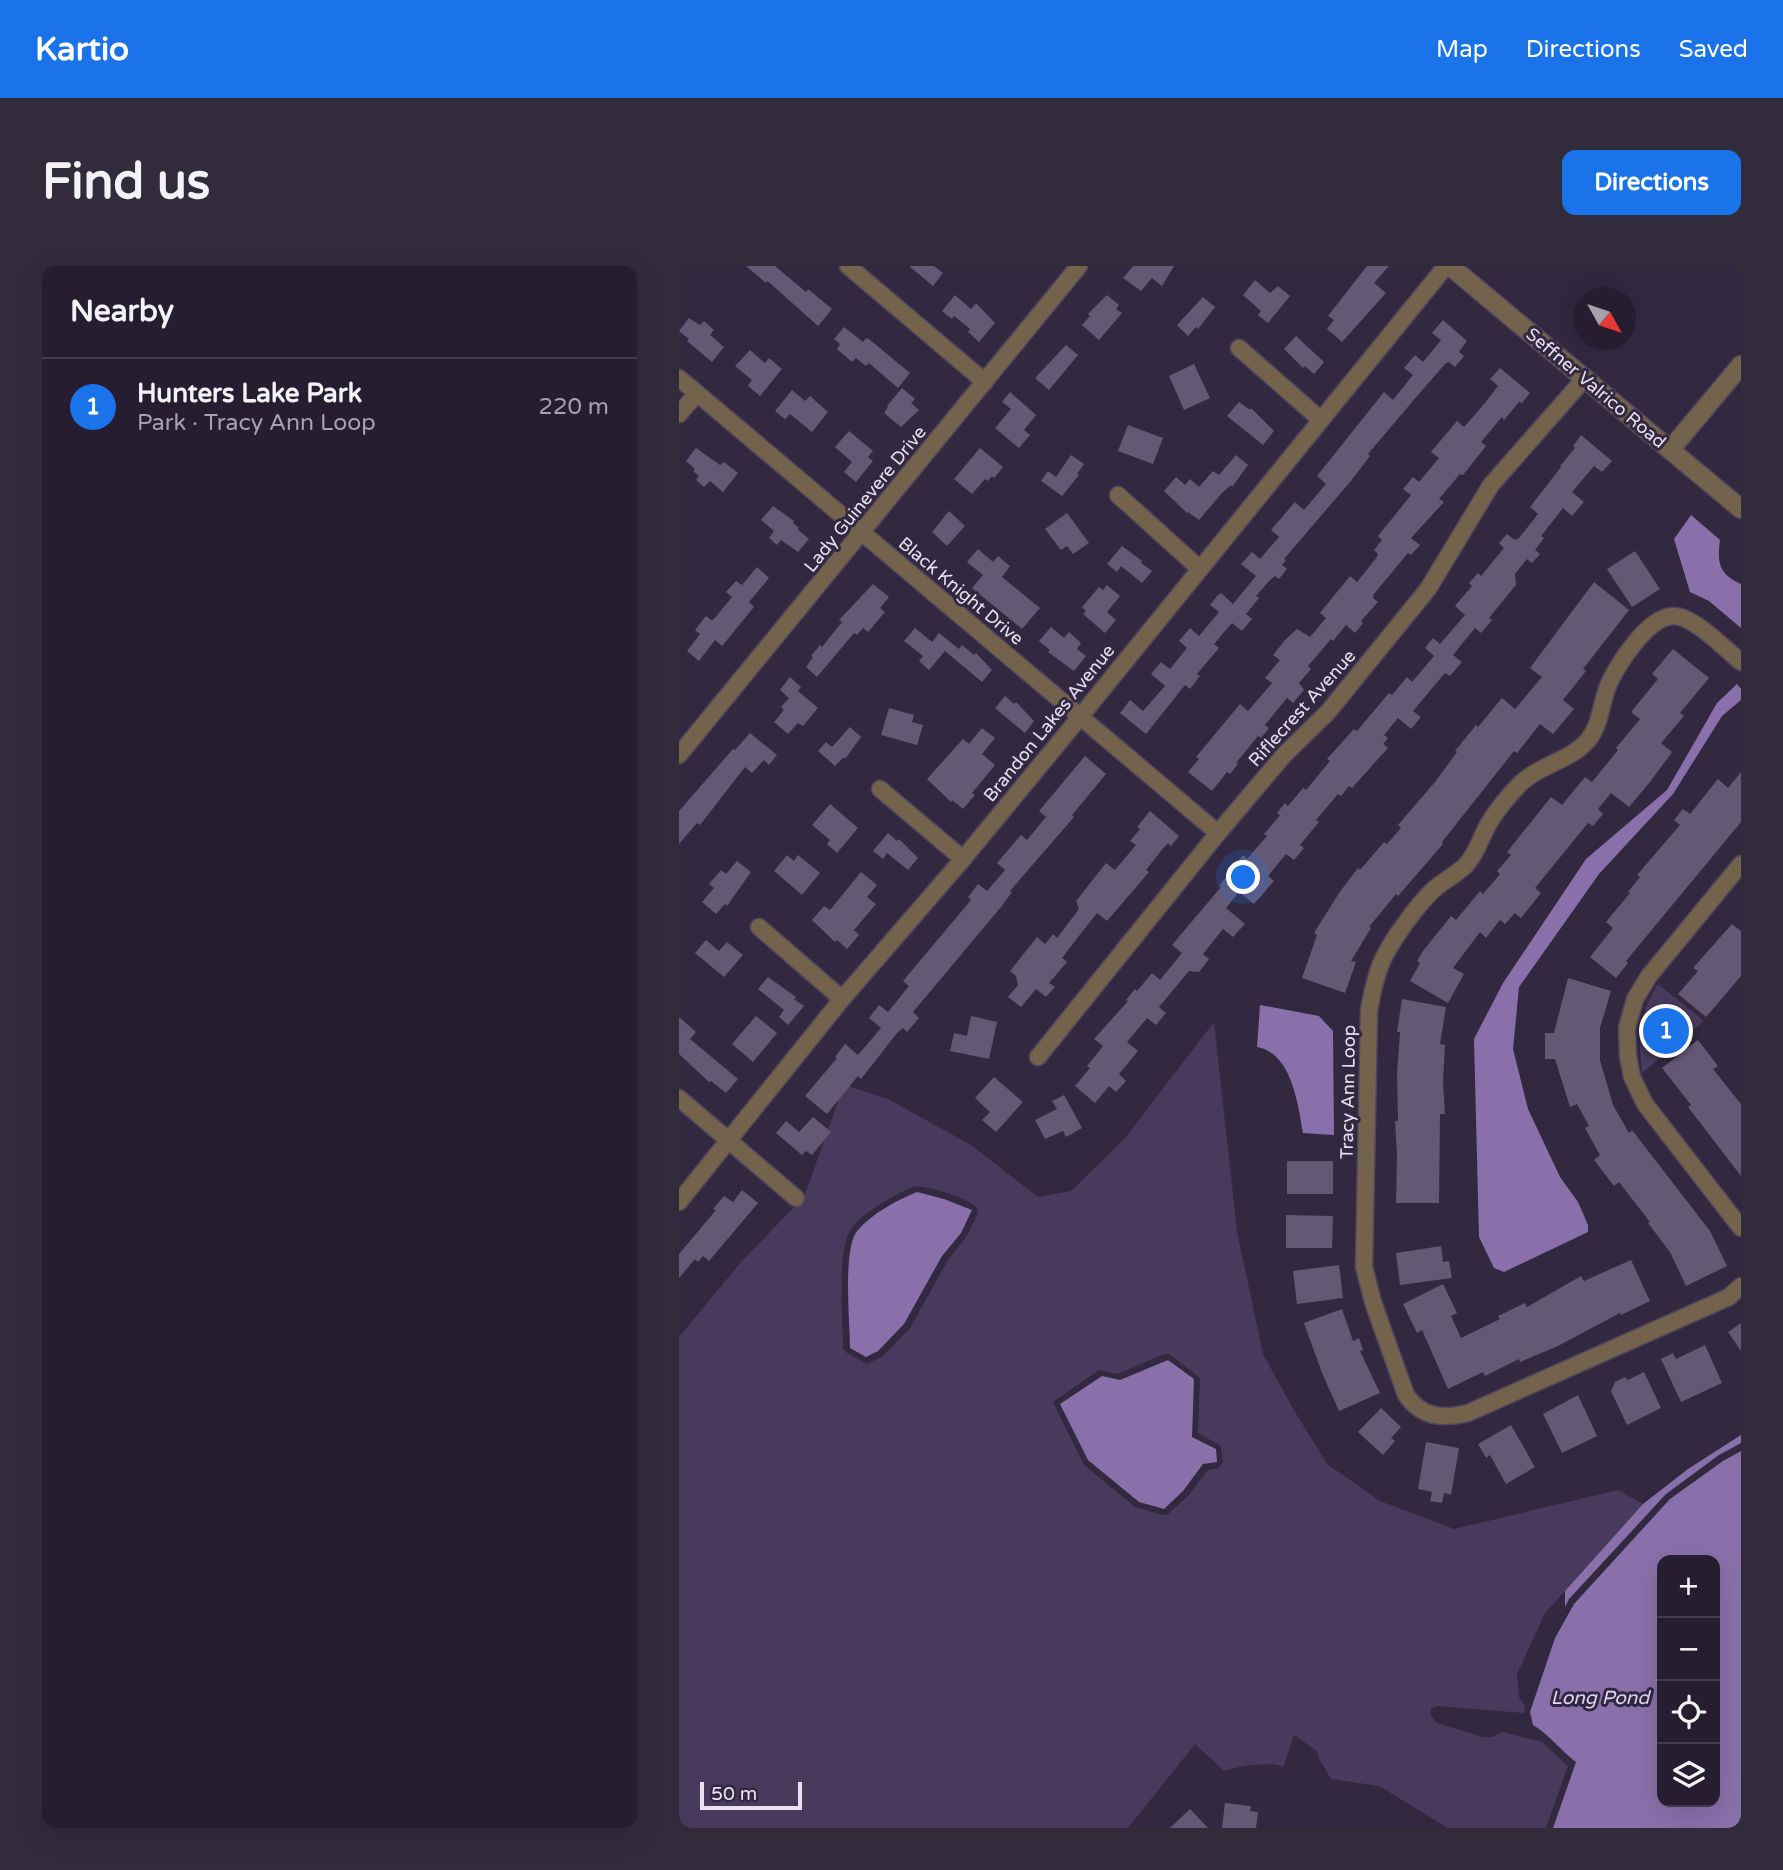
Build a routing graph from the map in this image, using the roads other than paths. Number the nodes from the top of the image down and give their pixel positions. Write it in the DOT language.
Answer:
graph roads {
  1 [pos="848,266"];
  2 [pos="1079,266"];
  3 [pos="1448,266"];
  4 [pos="1239,348"];
  5 [pos="1741,365"];
  6 [pos="679,378"];
  7 [pos="1585,379"];
  8 [pos="985,382"];
  9 [pos="697,393"];
  10 [pos="679,414"];
  11 [pos="1321,420"];
  12 [pos="1670,450"];
  13 [pos="1118,495"];
  14 [pos="1741,509"];
  15 [pos="862,533"];
  16 [pos="1201,569"];
  17 [pos="1741,662"];
  18 [pos="1080,717"];
  19 [pos="679,755"];
  20 [pos="880,789"];
  21 [pos="1218,833"];
  22 [pos="963,859"];
  23 [pos="1741,864"];
  24 [pos="759,927"];
  25 [pos="842,999"];
  26 [pos="1038,1057"];
  27 [pos="679,1098"];
  28 [pos="730,1140"];
  29 [pos="796,1198"];
  30 [pos="679,1202"];
  31 [pos="1741,1228"];
  32 [pos="1741,1286"];
  1 -- 8 [label="street"];
  2 -- 8 [label="street, Lady Guinevere Drive"];
  3 -- 7 [label="street, Seffner Valrico Road"];
  3 -- 11 [label="street, Brandon Lakes Avenue"];
  4 -- 11 [label="street"];
  5 -- 12 [label="street"];
  6 -- 9 [label="street, Black Knight Drive"];
  7 -- 12 [label="street, Seffner Valrico Road"];
  7 -- 21 [label="street, Riflecrest Avenue"];
  8 -- 15 [label="street, Lady Guinevere Drive"];
  9 -- 10 [label="street"];
  9 -- 15 [label="street, Black Knight Drive"];
  11 -- 16 [label="street, Brandon Lakes Avenue"];
  12 -- 14 [label="street, Seffner Valrico Road"];
  13 -- 16 [label="street"];
  15 -- 18 [label="street, Black Knight Drive"];
  15 -- 19 [label="street, Lady Guinevere Drive"];
  16 -- 18 [label="street, Brandon Lakes Avenue"];
  17 -- 32 [label="street, Tracy Ann Loop"];
  18 -- 21 [label="street, Black Knight Drive"];
  18 -- 22 [label="street, Brandon Lakes Avenue"];
  20 -- 22 [label="street"];
  21 -- 26 [label="street, Riflecrest Avenue"];
  22 -- 25 [label="street, Brandon Lakes Avenue"];
  23 -- 31 [label="street"];
  24 -- 25 [label="street"];
  25 -- 28 [label="street, Brandon Lakes Avenue"];
  27 -- 28 [label="street"];
  28 -- 29 [label="street"];
  28 -- 30 [label="street, Brandon Lakes Avenue"];
}
